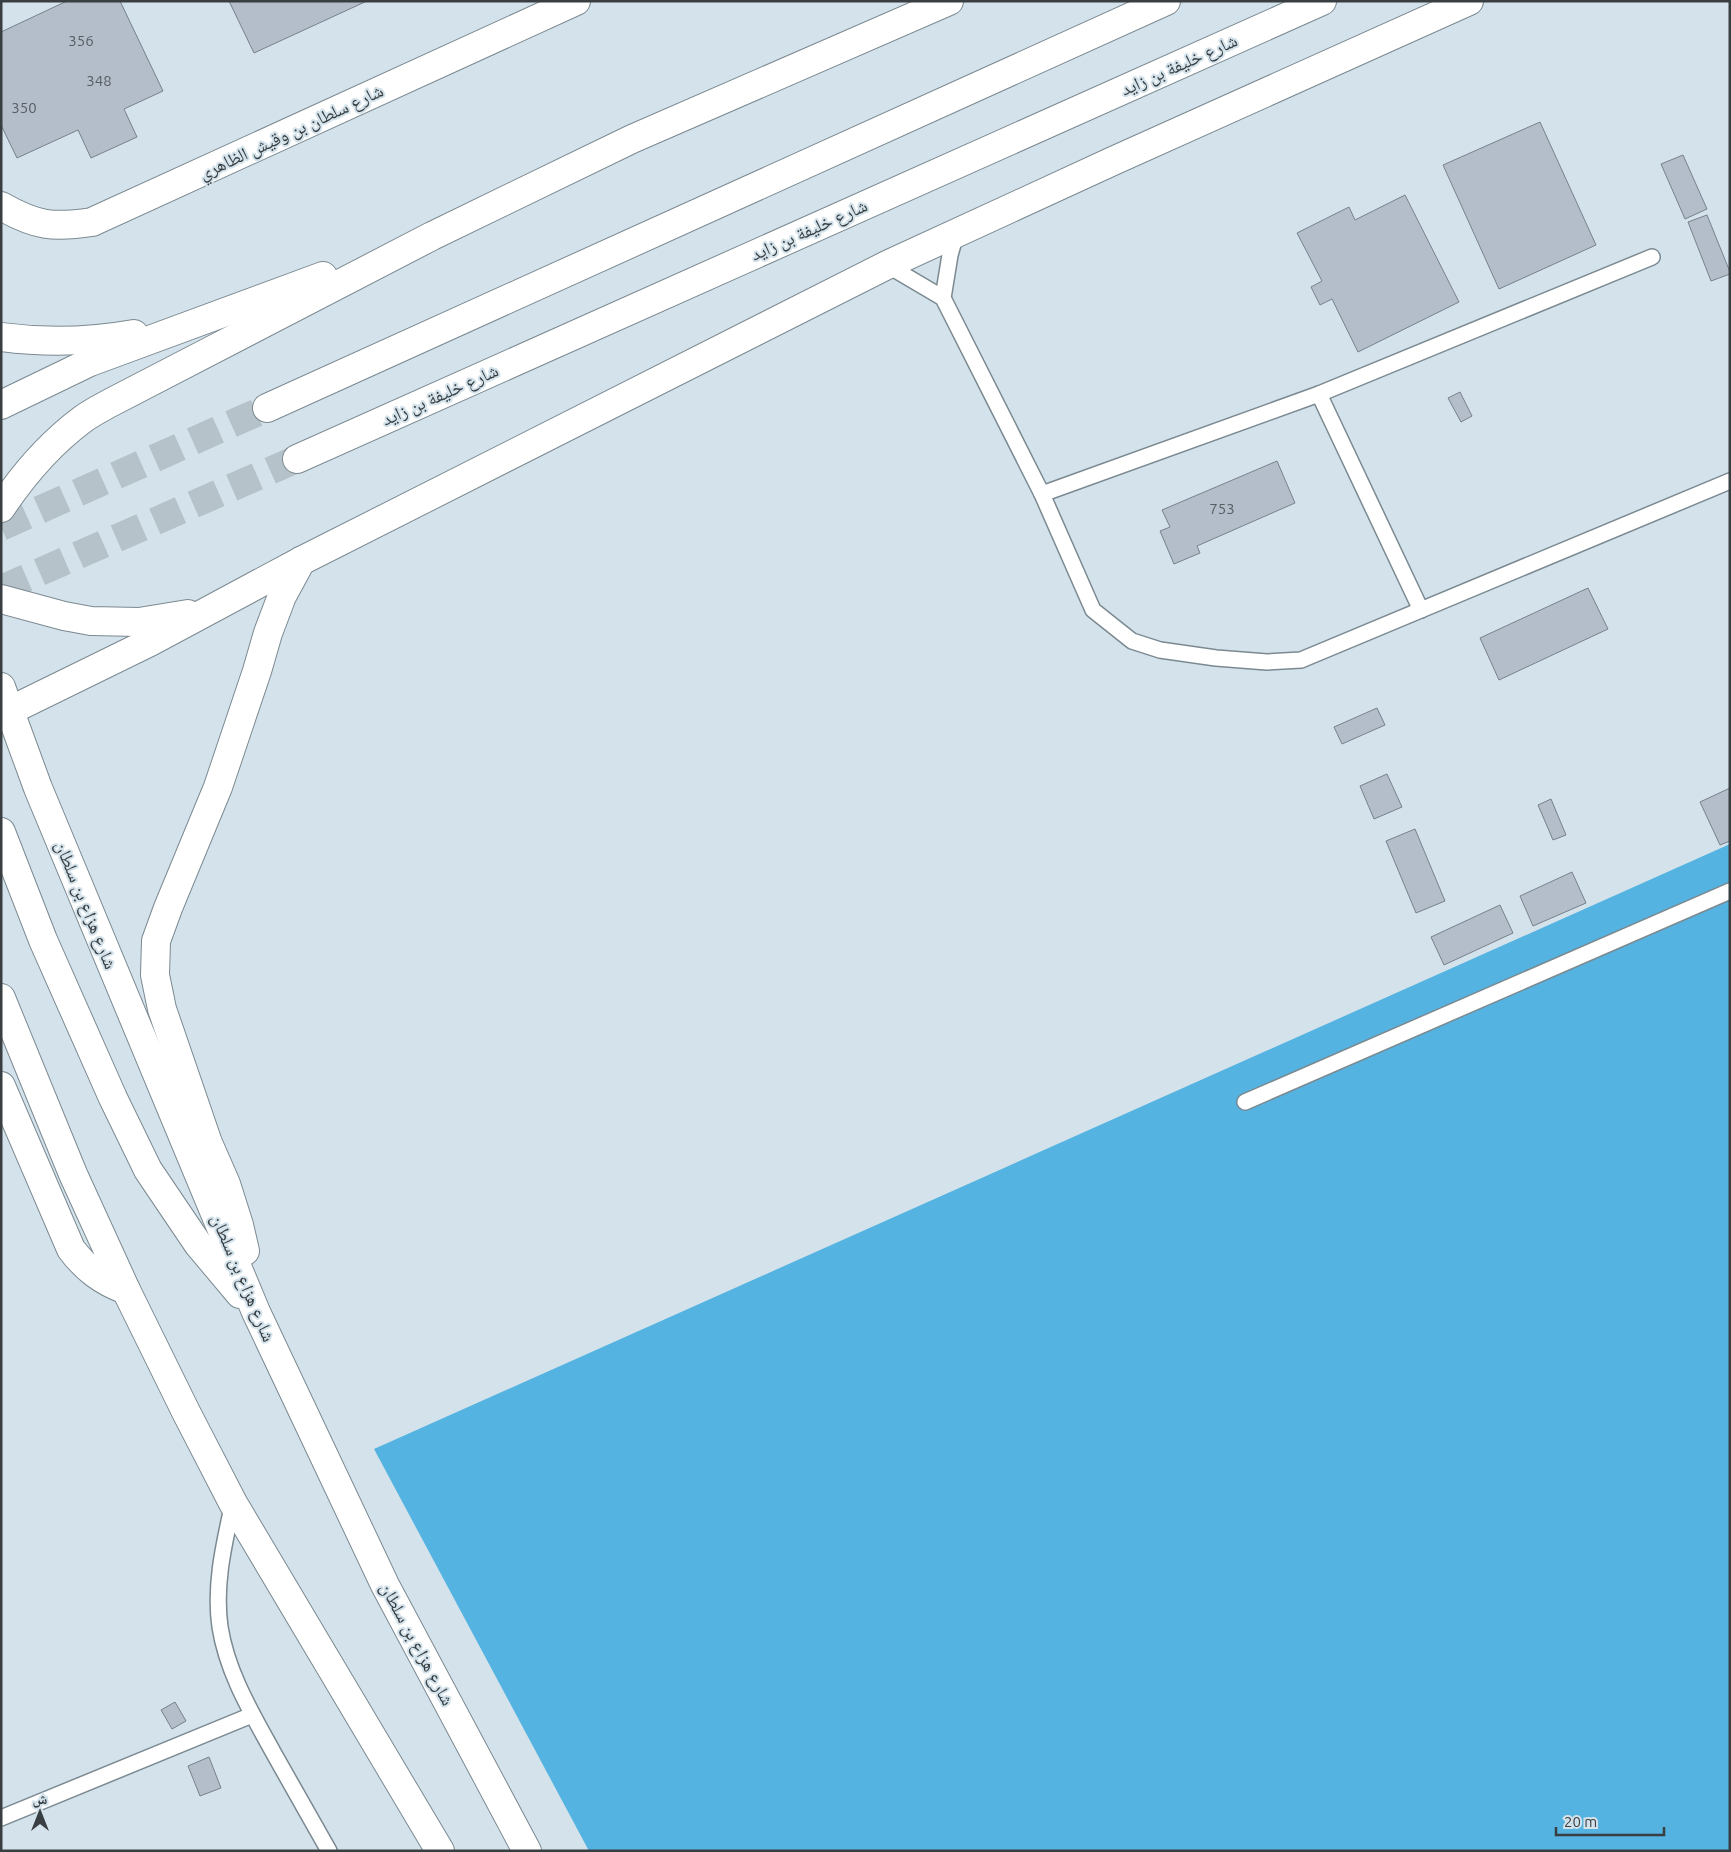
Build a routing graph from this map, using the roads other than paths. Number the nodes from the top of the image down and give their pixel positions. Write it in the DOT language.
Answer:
graph roads {
  1 [pos="576,1"];
  2 [pos="949,1"];
  3 [pos="1166,1"];
  4 [pos="1322,1"];
  5 [pos="1469,1"];
  6 [pos="523,12"];
  7 [pos="1,206"];
  8 [pos="956,234"];
  9 [pos="432,236"];
  10 [pos="1652,257"];
  11 [pos="887,265"];
  12 [pos="943,298"];
  13 [pos="1,337"];
  14 [pos="1319,394"];
  15 [pos="1,405"];
  16 [pos="267,408"];
  17 [pos="297,459"];
  18 [pos="1730,481"];
  19 [pos="1042,494"];
  20 [pos="1,508"];
  21 [pos="300,561"];
  22 [pos="1,599"];
  23 [pos="214,609"];
  24 [pos="1421,610"];
  25 [pos="4,705"];
  26 [pos="1,832"];
  27 [pos="1730,891"];
  28 [pos="1,998"];
  29 [pos="1,1086"];
  30 [pos="1245,1102"];
  31 [pos="126,1290"];
  32 [pos="256,1312"];
  33 [pos="233,1503"];
  34 [pos="252,1715"];
  35 [pos="1,1818"];
  36 [pos="329,1851"];
  37 [pos="440,1851"];
  38 [pos="527,1851"];
  1 -- 6 [label="main road, شارع سلطان بن وقيش الظاهري"];
  2 -- 9 [label="main road"];
  3 -- 16 [label="main road"];
  4 -- 17 [label="main road, شارع خليفة بن زايد"];
  5 -- 8 [label="main road"];
  6 -- 7 [label="main road, شارع سلطان بن وقيش الظاهري"];
  8 -- 11 [label="main road"];
  8 -- 12 [label="lane"];
  9 -- 13 [label="main road"];
  9 -- 15 [label="main road"];
  9 -- 20 [label="main road"];
  10 -- 14 [label="lane"];
  11 -- 12 [label="lane"];
  11 -- 21 [label="main road"];
  12 -- 19 [label="lane"];
  14 -- 19 [label="lane"];
  14 -- 24 [label="lane"];
  18 -- 24 [label="lane"];
  19 -- 24 [label="lane"];
  21 -- 23 [label="main road"];
  21 -- 32 [label="main road"];
  22 -- 23 [label="main road"];
  23 -- 25 [label="main road"];
  25 -- 32 [label="main road, شارع هزاع بن سلطان"];
  26 -- 32 [label="main road"];
  27 -- 30 [label="lane"];
  28 -- 31 [label="main road"];
  29 -- 31 [label="main road"];
  31 -- 33 [label="main road"];
  32 -- 38 [label="main road, شارع هزاع بن سلطان"];
  33 -- 34 [label="lane"];
  33 -- 37 [label="main road"];
  34 -- 35 [label="lane"];
  34 -- 36 [label="lane"];
}
